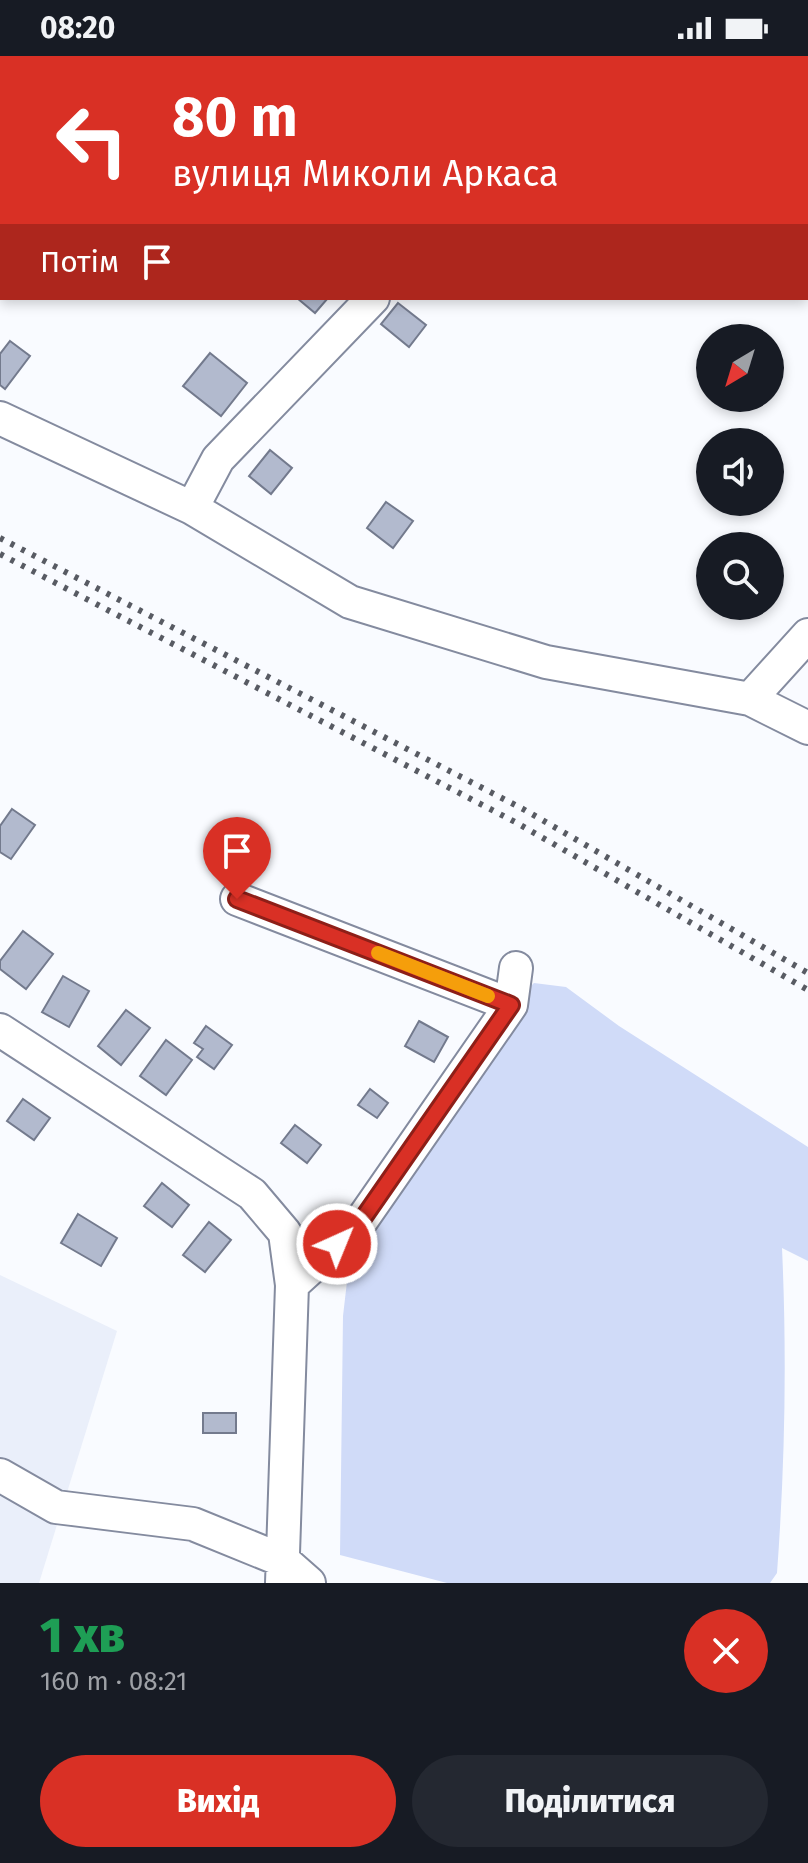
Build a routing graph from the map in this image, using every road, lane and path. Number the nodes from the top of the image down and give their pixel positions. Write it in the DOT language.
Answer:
graph roads {
  1 [pos="371,300"];
  2 [pos="0,418"];
  3 [pos="192,508"];
  4 [pos="808,635"];
  5 [pos="750,699"];
  6 [pos="808,728"];
  7 [pos="237,899"];
  8 [pos="516,968"];
  9 [pos="511,1005"];
  10 [pos="0,1030"];
  11 [pos="292,1285"];
  12 [pos="0,1475"];
  13 [pos="283,1572"];
  14 [pos="309,1583"];
  1 -- 3 [label="street"];
  2 -- 3 [label="street"];
  3 -- 5 [label="street"];
  4 -- 5 [label="street"];
  5 -- 6 [label="street"];
  7 -- 9 [label="street"];
  8 -- 9 [label="street"];
  9 -- 11 [label="street"];
  10 -- 11 [label="street"];
  11 -- 13 [label="street"];
  12 -- 13 [label="street"];
  13 -- 14 [label="street"];
}
